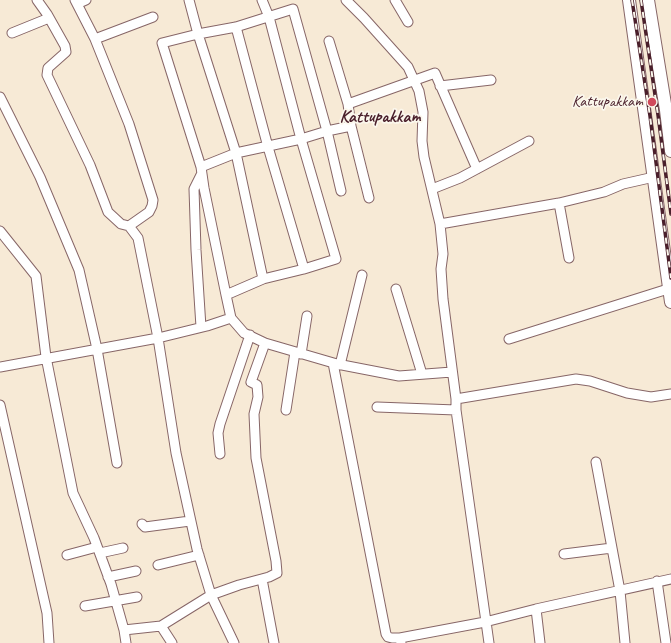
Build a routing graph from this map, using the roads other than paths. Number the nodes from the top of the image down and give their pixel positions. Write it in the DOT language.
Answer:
graph roads {
  1 [pos="37,0"];
  2 [pos="86,0"];
  3 [pos="189,0"];
  4 [pos="262,0"];
  5 [pos="347,0"];
  6 [pos="395,0"];
  7 [pos="629,0"];
  8 [pos="648,0"];
  9 [pos="76,2"];
  10 [pos="153,17"];
  11 [pos="269,17"];
  12 [pos="49,18"];
  13 [pos="408,22"];
  14 [pos="236,28"];
  15 [pos="12,33"];
  16 [pos="198,34"];
  17 [pos="95,39"];
  18 [pos="329,40"];
  19 [pos="491,80"];
  20 [pos="415,81"];
  21 [pos="440,86"];
  22 [pos="0,97"];
  23 [pos="348,104"];
  24 [pos="351,126"];
  25 [pos="326,131"];
  26 [pos="301,138"];
  27 [pos="529,141"];
  28 [pos="268,146"];
  29 [pos="671,151"];
  30 [pos="236,154"];
  31 [pos="477,169"];
  32 [pos="201,171"];
  33 [pos="654,177"];
  34 [pos="432,189"];
  35 [pos="341,192"];
  36 [pos="369,198"];
  37 [pos="559,203"];
  38 [pos="440,224"];
  39 [pos="129,226"];
  40 [pos="0,231"];
  41 [pos="569,258"];
  42 [pos="304,269"];
  43 [pos="362,275"];
  44 [pos="263,279"];
  45 [pos="670,288"];
  46 [pos="396,289"];
  47 [pos="226,296"];
  48 [pos="671,302"];
  49 [pos="308,316"];
  50 [pos="231,318"];
  51 [pos="201,327"];
  52 [pos="250,335"];
  53 [pos="158,338"];
  54 [pos="510,339"];
  55 [pos="265,344"];
  56 [pos="97,349"];
  57 [pos="298,353"];
  58 [pos="46,357"];
  59 [pos="337,364"];
  60 [pos="0,366"];
  61 [pos="452,372"];
  62 [pos="422,374"];
  63 [pos="671,394"];
  64 [pos="456,399"];
  65 [pos="0,405"];
  66 [pos="377,407"];
  67 [pos="286,410"];
  68 [pos="456,410"];
  69 [pos="220,454"];
  70 [pos="596,462"];
  71 [pos="117,463"];
  72 [pos="190,521"];
  73 [pos="142,524"];
  74 [pos="123,548"];
  75 [pos="612,548"];
  76 [pos="98,550"];
  77 [pos="564,554"];
  78 [pos="67,555"];
  79 [pos="198,555"];
  80 [pos="158,565"];
  81 [pos="136,570"];
  82 [pos="108,577"];
  83 [pos="262,579"];
  84 [pos="671,579"];
  85 [pos="657,581"];
  86 [pos="620,591"];
  87 [pos="211,595"];
  88 [pos="137,597"];
  89 [pos="116,601"];
  90 [pos="85,606"];
  91 [pos="536,609"];
  92 [pos="485,622"];
  93 [pos="161,626"];
  94 [pos="124,630"];
  95 [pos="400,640"];
  96 [pos="49,643"];
  97 [pos="126,643"];
  98 [pos="172,643"];
  99 [pos="234,643"];
  100 [pos="274,643"];
  101 [pos="488,643"];
  102 [pos="540,643"];
  103 [pos="625,643"];
  104 [pos="666,643"];
  1 -- 12 [label="street"];
  2 -- 9 [label="street"];
  3 -- 16 [label="street"];
  4 -- 11 [label="street"];
  5 -- 20 [label="street"];
  6 -- 13 [label="street"];
  7 -- 33 [label="main road"];
  8 -- 29 [label="main road"];
  9 -- 17 [label="street"];
  10 -- 17 [label="street"];
  11 -- 14 [label="street"];
  11 -- 25 [label="street"];
  11 -- 26 [label="street"];
  12 -- 15 [label="street"];
  12 -- 39 [label="street"];
  14 -- 16 [label="street"];
  14 -- 28 [label="street"];
  16 -- 30 [label="street"];
  16 -- 32 [label="street"];
  17 -- 39 [label="street"];
  18 -- 23 [label="street"];
  19 -- 21 [label="street"];
  20 -- 21 [label="street"];
  20 -- 23 [label="street"];
  20 -- 34 [label="street"];
  21 -- 31 [label="street"];
  22 -- 56 [label="street"];
  23 -- 24 [label="street"];
  24 -- 25 [label="street"];
  24 -- 36 [label="street"];
  25 -- 26 [label="street"];
  25 -- 35 [label="street"];
  26 -- 28 [label="street"];
  26 -- 42 [label="street"];
  27 -- 31 [label="street"];
  28 -- 30 [label="street"];
  28 -- 42 [label="street"];
  30 -- 32 [label="street"];
  30 -- 44 [label="street"];
  31 -- 34 [label="street"];
  32 -- 47 [label="street"];
  32 -- 51 [label="street"];
  33 -- 37 [label="street"];
  33 -- 45 [label="main road"];
  34 -- 38 [label="street"];
  37 -- 38 [label="street"];
  37 -- 41 [label="street"];
  38 -- 61 [label="street"];
  39 -- 53 [label="street"];
  40 -- 58 [label="street"];
  42 -- 44 [label="street"];
  43 -- 59 [label="street"];
  44 -- 47 [label="street"];
  45 -- 48 [label="main road"];
  45 -- 54 [label="street"];
  46 -- 62 [label="street"];
  47 -- 50 [label="street"];
  49 -- 57 [label="street"];
  50 -- 51 [label="street"];
  50 -- 52 [label="street"];
  51 -- 53 [label="street"];
  52 -- 55 [label="street"];
  52 -- 69 [label="street"];
  53 -- 56 [label="street"];
  53 -- 72 [label="street"];
  55 -- 57 [label="street"];
  55 -- 83 [label="street"];
  56 -- 58 [label="street"];
  56 -- 71 [label="street"];
  57 -- 59 [label="street"];
  57 -- 67 [label="street"];
  58 -- 60 [label="street"];
  58 -- 76 [label="street"];
  59 -- 62 [label="street"];
  59 -- 95 [label="street"];
  61 -- 62 [label="street"];
  61 -- 64 [label="street"];
  63 -- 64 [label="street"];
  64 -- 68 [label="street"];
  65 -- 96 [label="street"];
  66 -- 68 [label="street"];
  68 -- 92 [label="street"];
  70 -- 75 [label="street"];
  72 -- 73 [label="street"];
  72 -- 79 [label="street"];
  74 -- 76 [label="street"];
  75 -- 77 [label="street"];
  75 -- 86 [label="street"];
  76 -- 78 [label="street"];
  76 -- 82 [label="street"];
  79 -- 80 [label="street"];
  79 -- 87 [label="street"];
  81 -- 82 [label="street"];
  82 -- 89 [label="street"];
  83 -- 87 [label="street"];
  83 -- 100 [label="street"];
  84 -- 85 [label="street"];
  85 -- 86 [label="street"];
  85 -- 104 [label="street"];
  86 -- 91 [label="street"];
  86 -- 103 [label="street"];
  87 -- 93 [label="street"];
  87 -- 99 [label="street"];
  88 -- 89 [label="street"];
  89 -- 90 [label="street"];
  89 -- 94 [label="street"];
  91 -- 92 [label="street"];
  91 -- 102 [label="street"];
  92 -- 95 [label="street"];
  92 -- 101 [label="street"];
  93 -- 94 [label="street"];
  93 -- 98 [label="street"];
  94 -- 97 [label="street"];
}
